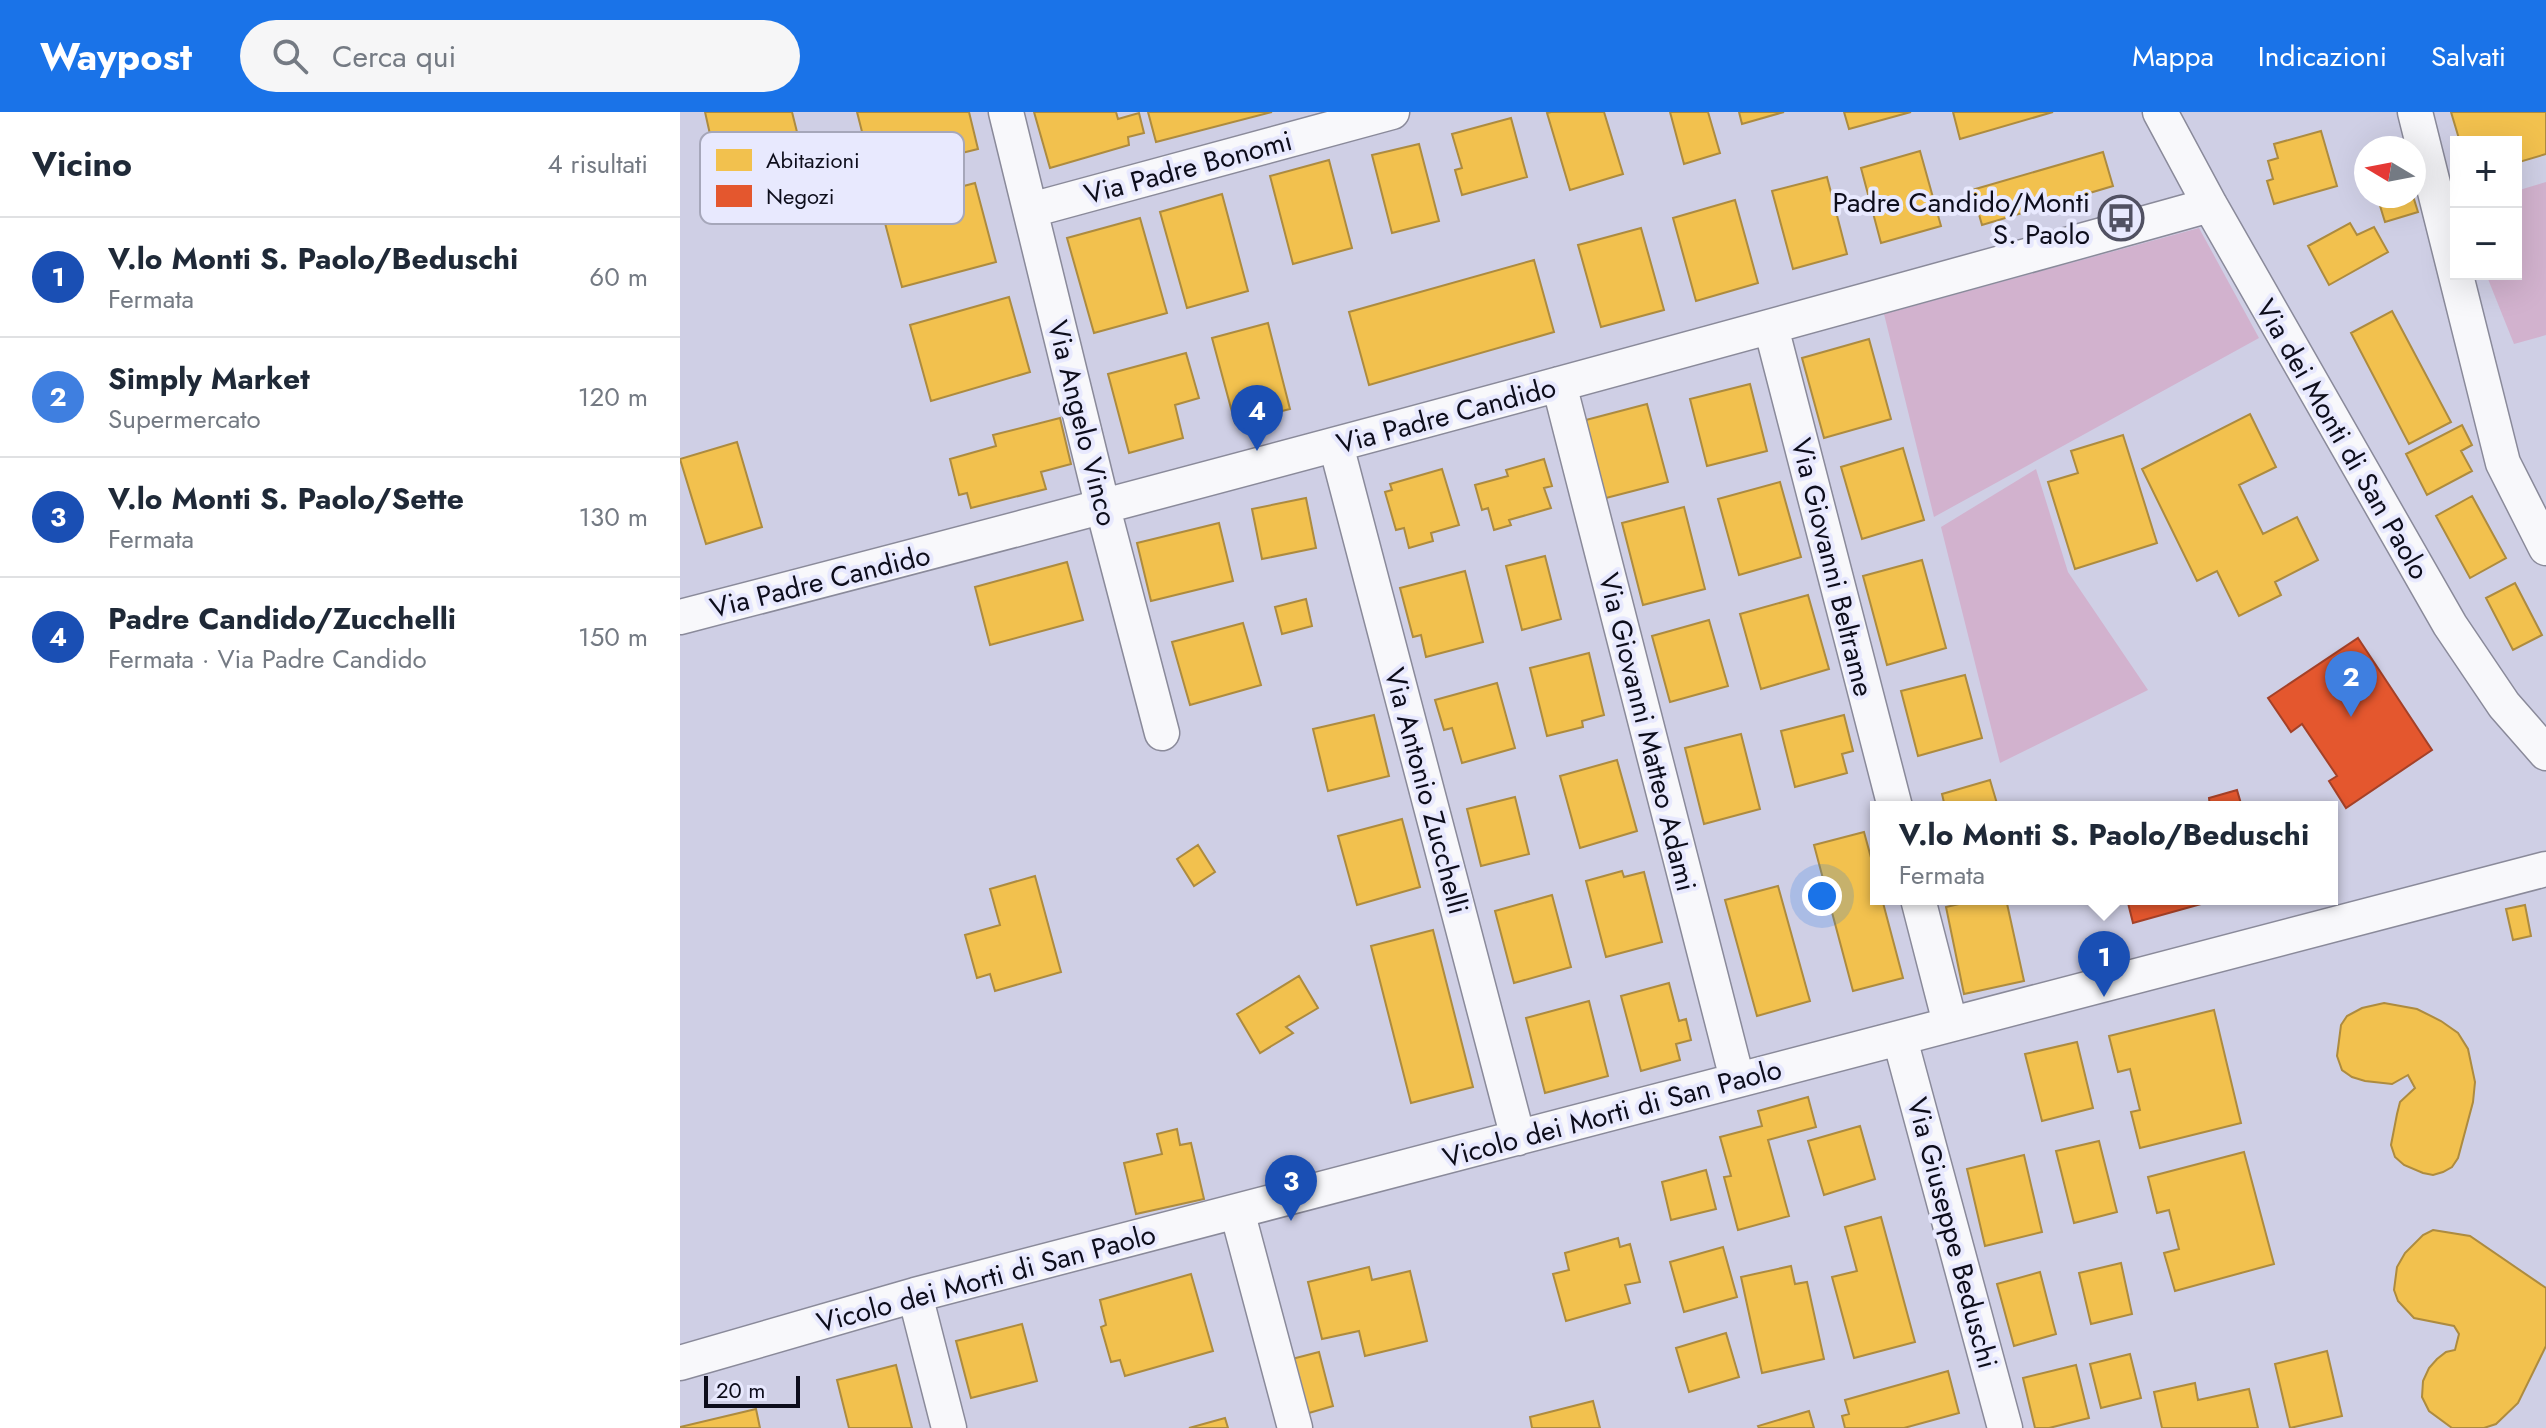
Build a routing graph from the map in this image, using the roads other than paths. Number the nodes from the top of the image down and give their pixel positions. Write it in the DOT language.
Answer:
graph roads {
  1 [pos="1006,112"];
  2 [pos="1392,112"];
  3 [pos="2160,112"];
  4 [pos="2415,112"];
  5 [pos="2210,205"];
  6 [pos="1031,210"];
  7 [pos="1771,327"];
  8 [pos="1559,384"];
  9 [pos="1336,445"];
  10 [pos="1103,508"];
  11 [pos="2546,548"];
  12 [pos="680,617"];
  13 [pos="1162,733"];
  14 [pos="2546,753"];
  15 [pos="1893,801"];
  16 [pos="2546,869"];
  17 [pos="1920,905"];
  18 [pos="1950,1023"];
  19 [pos="1900,1039"];
  20 [pos="1737,1079"];
  21 [pos="1518,1138"];
  22 [pos="1237,1211"];
  23 [pos="915,1295"];
  24 [pos="680,1363"];
  25 [pos="949,1428"];
  26 [pos="1295,1428"];
  27 [pos="2005,1428"];
  1 -- 6 [label="street, Via Angelo Vinco"];
  2 -- 6 [label="street, Via Padre Bonomi"];
  3 -- 5 [label="street, Via dei Monti di San Paolo"];
  4 -- 11 [label="street"];
  5 -- 7 [label="street, Via Padre Candido"];
  5 -- 14 [label="street, Via dei Monti di San Paolo"];
  6 -- 10 [label="street, Via Angelo Vinco"];
  7 -- 8 [label="street, Via Padre Candido"];
  7 -- 15 [label="street, Via Giovanni Beltrame"];
  8 -- 9 [label="street, Via Padre Candido"];
  8 -- 20 [label="street, Via Giovanni Matteo Adami"];
  9 -- 10 [label="street, Via Padre Candido"];
  9 -- 21 [label="street, Via Antonio Zucchelli"];
  10 -- 12 [label="street, Via Padre Candido"];
  10 -- 13 [label="street, Via Angelo Vinco"];
  16 -- 18 [label="street, Vicolo dei Morti di San Paolo"];
  17 -- 18 [label="street"];
  18 -- 19 [label="street, Vicolo dei Morti di San Paolo"];
  19 -- 20 [label="street, Vicolo dei Morti di San Paolo"];
  19 -- 27 [label="street, Via Giuseppe Beduschi"];
  20 -- 21 [label="street, Vicolo dei Morti di San Paolo"];
  21 -- 22 [label="street, Vicolo dei Morti di San Paolo"];
  22 -- 23 [label="street, Vicolo dei Morti di San Paolo"];
  22 -- 26 [label="street"];
  23 -- 24 [label="street, Vicolo dei Morti di San Paolo"];
  23 -- 25 [label="street"];
}
